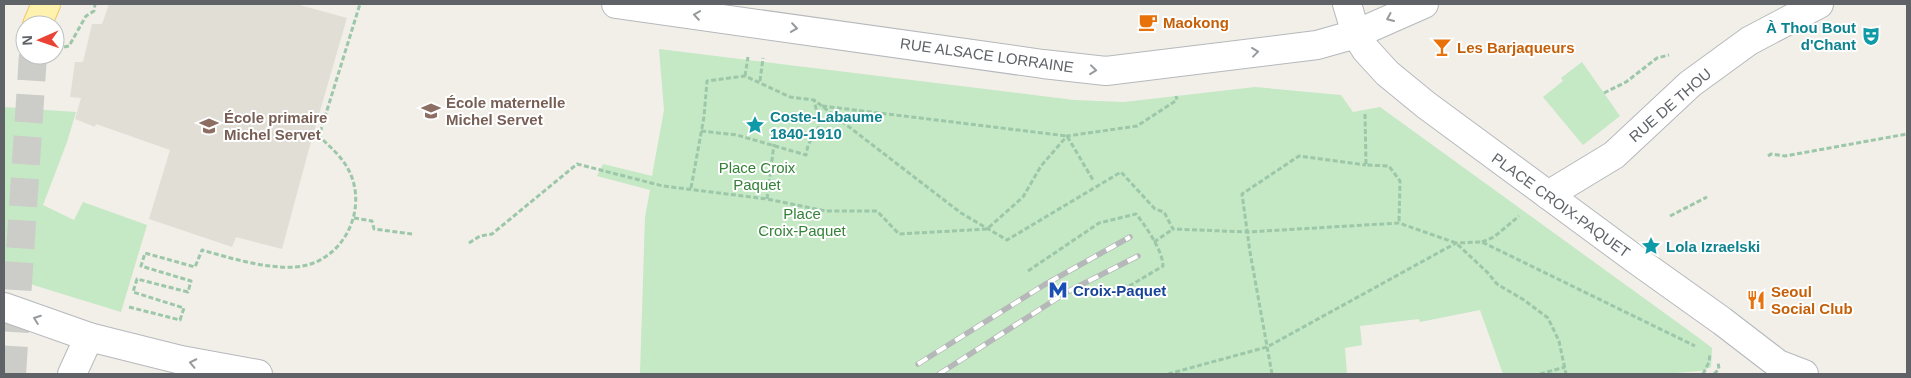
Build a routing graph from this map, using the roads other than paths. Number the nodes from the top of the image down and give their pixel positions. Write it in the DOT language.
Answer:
graph roads {
  1 [pos="616,4"];
  2 [pos="1347,4"];
  3 [pos="1424,4"];
  4 [pos="1819,4"];
  5 [pos="746,13"];
  6 [pos="1356,34"];
  7 [pos="1548,195"];
  8 [pos="4,307"];
  9 [pos="89,337"];
  10 [pos="1775,369"];
  11 [pos="72,374"];
  12 [pos="258,374"];
  13 [pos="1804,374"];
  5 -- 1 [label="street, RUE ALSACE LORRAINE, one-way"];
  2 -- 6 [label="street, PLACE CROIX-PAQUET"];
  3 -- 6 [label="street, RUE ALSACE LORRAINE, one-way"];
  4 -- 7 [label="street, RUE DE THOU"];
  5 -- 6 [label="street, RUE ALSACE LORRAINE, one-way"];
  6 -- 7 [label="street, PLACE CROIX-PAQUET"];
  7 -- 10 [label="street, PLACE CROIX-PAQUET"];
  9 -- 8 [label="street, one-way"];
  9 -- 11 [label="street"];
  12 -- 9 [label="street, one-way"];
  10 -- 13 [label="street, PLACE CROIX-PAQUET"];
}
